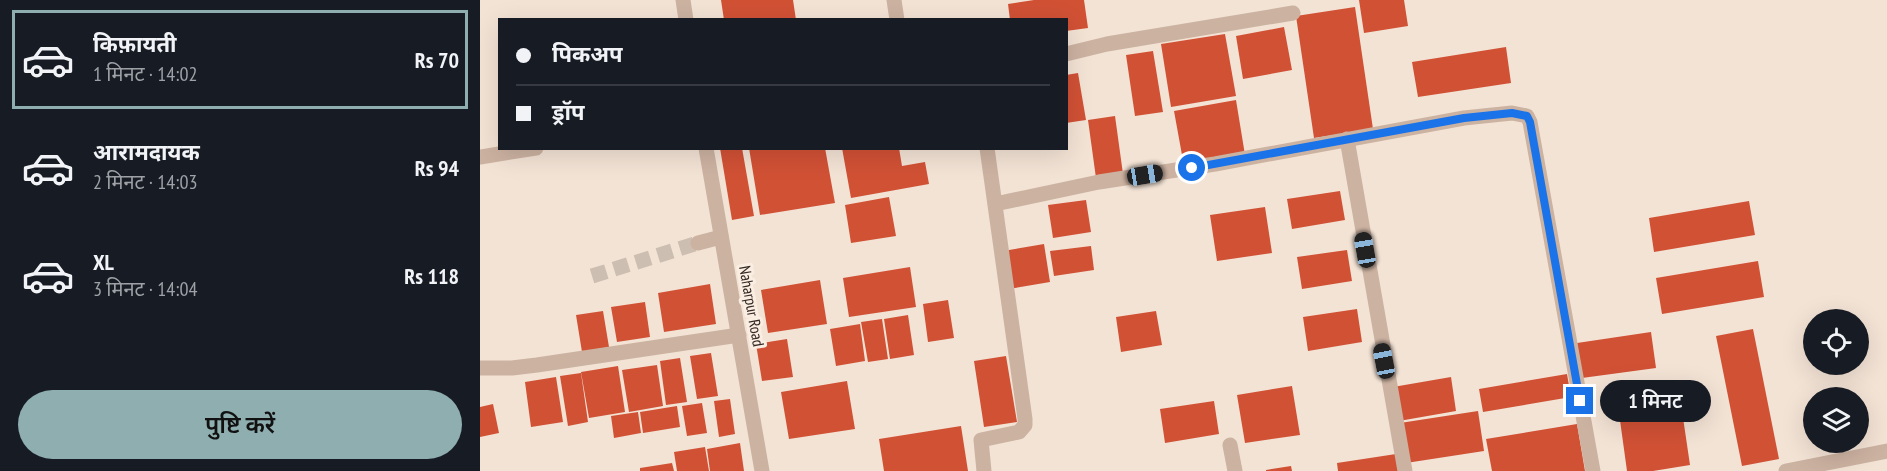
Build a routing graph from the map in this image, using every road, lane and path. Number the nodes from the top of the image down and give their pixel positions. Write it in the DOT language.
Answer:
graph roads {
  1 [pos="683,0"];
  2 [pos="894,0"];
  3 [pos="1293,13"];
  4 [pos="686,18"];
  5 [pos="897,18"];
  6 [pos="1068,54"];
  7 [pos="1347,139"];
  8 [pos="524,150"];
  9 [pos="705,150"];
  10 [pos="987,150"];
  11 [pos="480,157"];
  12 [pos="995,204"];
  13 [pos="721,237"];
  14 [pos="698,243"];
  15 [pos="739,335"];
  16 [pos="480,368"];
  17 [pos="1230,445"];
  18 [pos="1887,451"];
  19 [pos="762,471"];
  20 [pos="984,471"];
  21 [pos="1235,471"];
  22 [pos="1405,471"];
  23 [pos="1593,471"];
  24 [pos="1786,471"];
  1 -- 4 [label="street"];
  2 -- 5 [label="street"];
  3 -- 6 [label="street"];
  7 -- 12 [label="street"];
  7 -- 22 [label="street"];
  7 -- 23 [label="street"];
  8 -- 11 [label="street"];
  9 -- 13 [label="street, Naharpur Road"];
  10 -- 12 [label="street"];
  12 -- 20 [label="street"];
  13 -- 14 [label="street"];
  13 -- 15 [label="street, Naharpur Road"];
  15 -- 16 [label="street"];
  15 -- 19 [label="street, Naharpur Road"];
  17 -- 21 [label="street"];
  18 -- 24 [label="street"];
}
